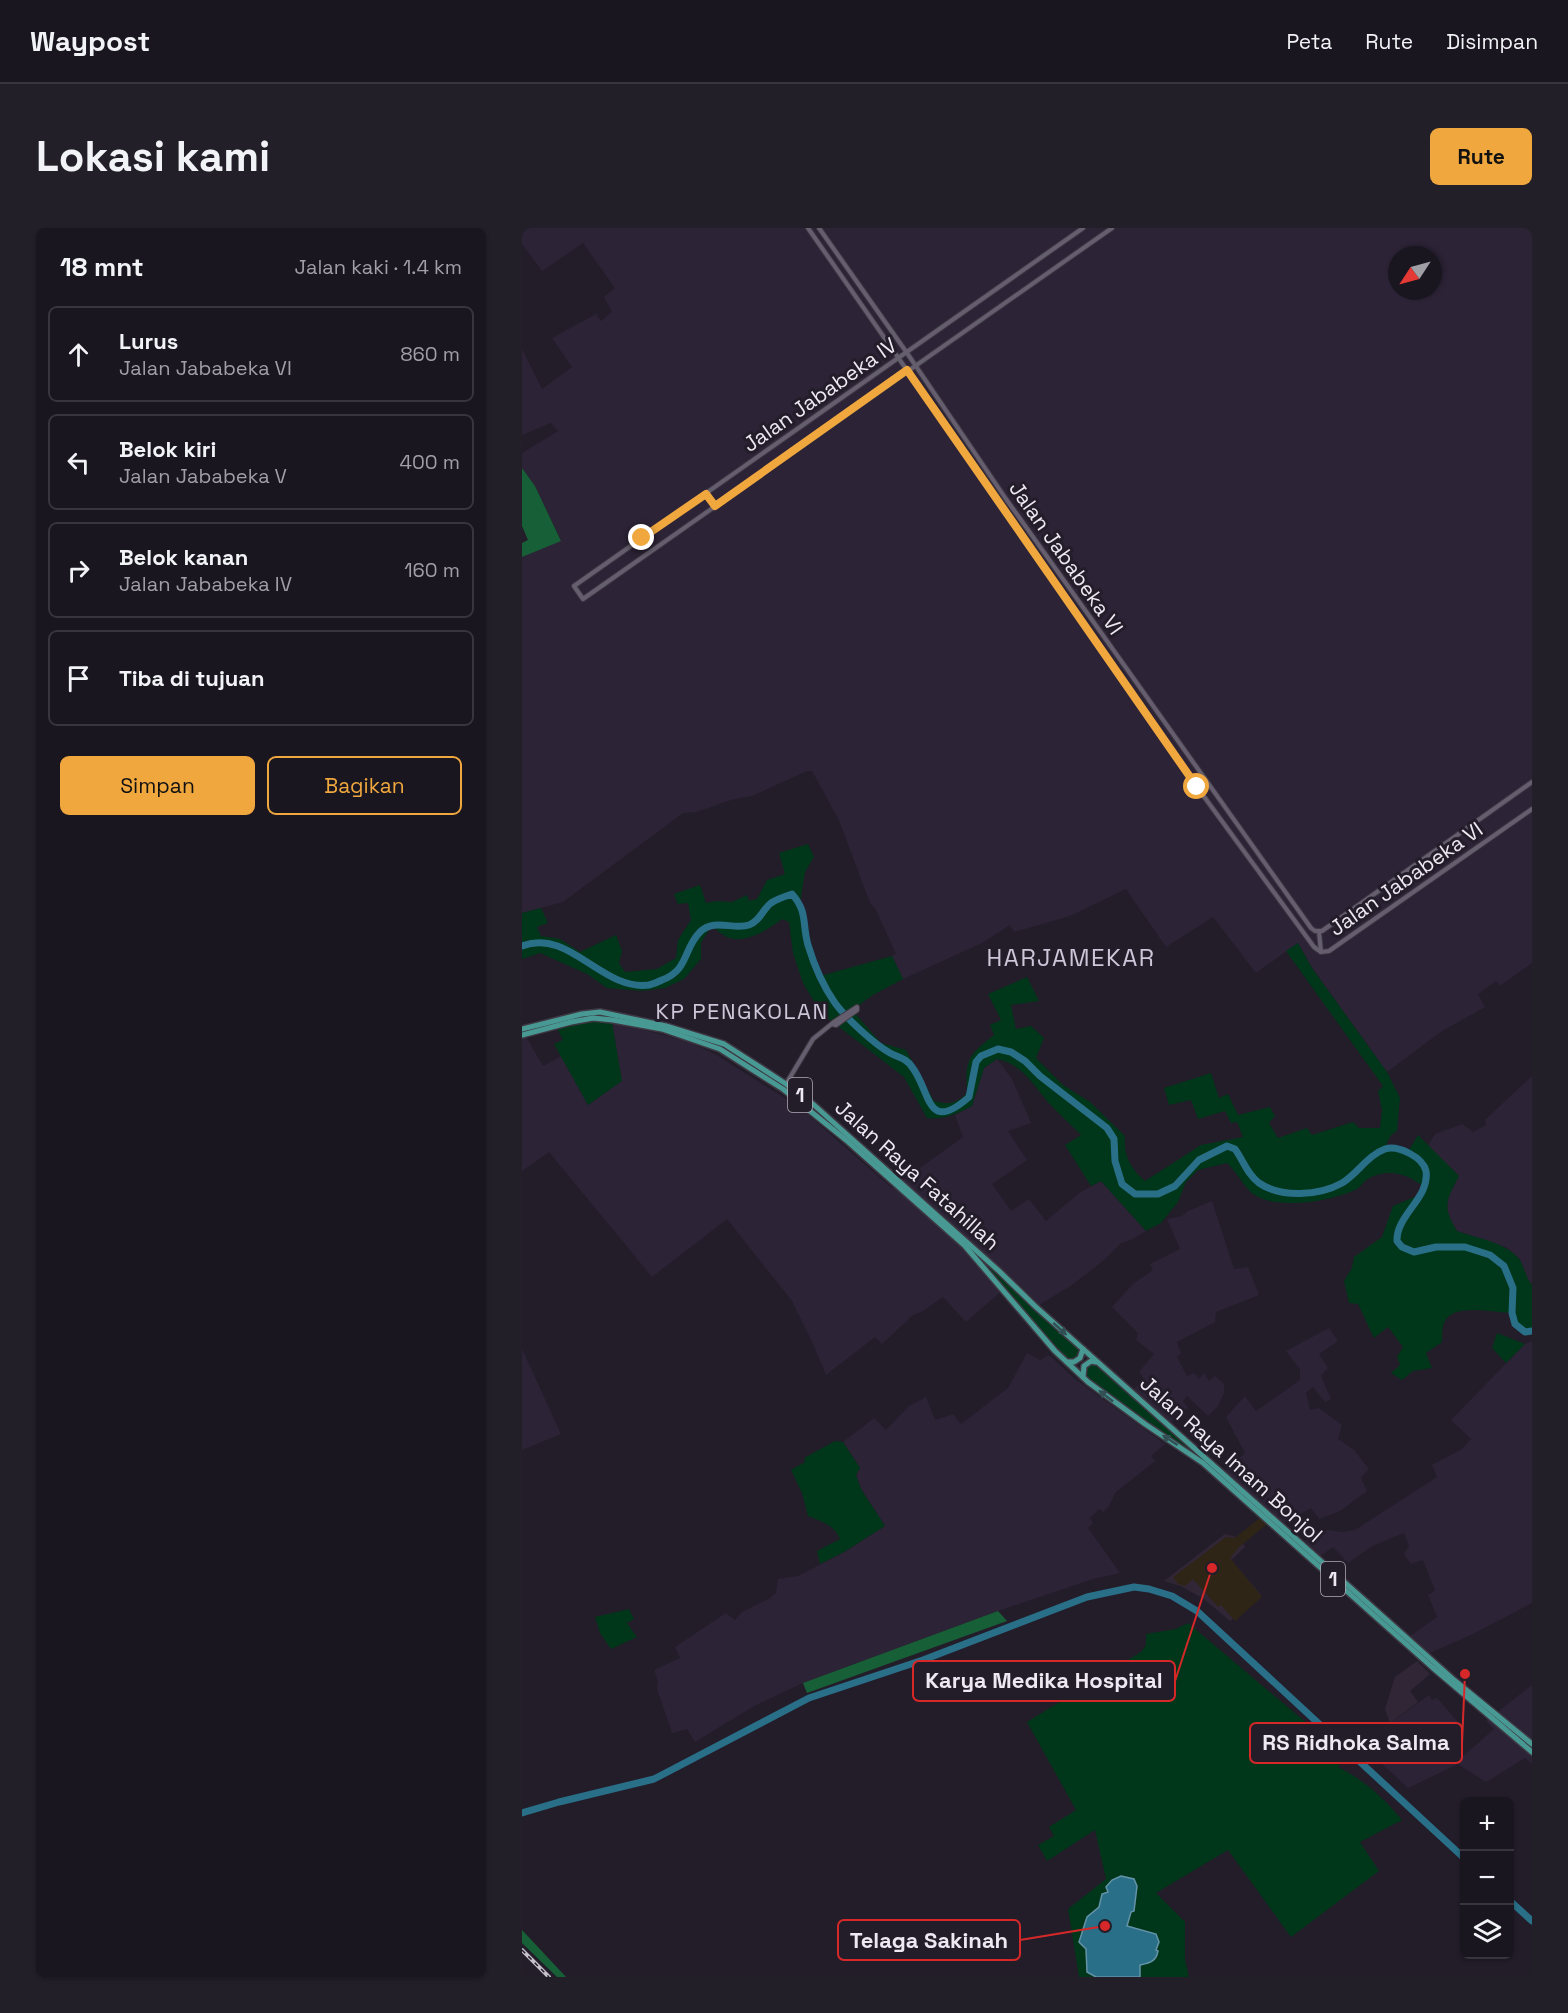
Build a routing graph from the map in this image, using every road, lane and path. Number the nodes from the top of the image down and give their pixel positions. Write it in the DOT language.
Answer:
graph roads {
  1 [pos="808,228"];
  2 [pos="819,228"];
  3 [pos="1083,228"];
  4 [pos="1112,228"];
  5 [pos="907,353"];
  6 [pos="899,358"];
  7 [pos="915,365"];
  8 [pos="907,370"];
  9 [pos="706,494"];
  10 [pos="715,506"];
  11 [pos="1532,782"];
  12 [pos="1532,809"];
  13 [pos="1319,932"];
  14 [pos="1321,952"];
  15 [pos="856,1008"];
  16 [pos="522,1029"];
  17 [pos="522,1035"];
  18 [pos="786,1084"];
  19 [pos="906,1190"];
  20 [pos="1083,1348"];
  21 [pos="1067,1362"];
  22 [pos="1099,1362"];
  23 [pos="1083,1377"];
  24 [pos="1308,1554"];
  25 [pos="1532,1744"];
  26 [pos="1532,1752"];
  1 -- 6 [label="street, Jalan Jababeka VI"];
  2 -- 5 [label="street, Jalan Jababeka VI"];
  3 -- 5 [label="street, Jalan Jababeka IV"];
  4 -- 7 [label="street"];
  5 -- 6 [label="street, Jalan Jababeka IV"];
  5 -- 7 [label="street, Jalan Jababeka VI"];
  6 -- 8 [label="street, Jalan Jababeka VI"];
  6 -- 9 [label="street, Jalan Jababeka IV"];
  7 -- 8 [label="street"];
  7 -- 13 [label="street, Jalan Jababeka VI"];
  8 -- 10 [label="street"];
  8 -- 14 [label="street, Jalan Jababeka VI"];
  9 -- 10 [label="street"];
  9 -- 10 [label="street, Jalan Jababeka IV"];
  11 -- 13 [label="street, Jalan Jababeka VI"];
  12 -- 14 [label="street, Jalan Jababeka VI"];
  13 -- 14 [label="street"];
  15 -- 18 [label="street"];
  16 -- 18 [label="highway, Jalan Raya Fatahillah / 1"];
  17 -- 19 [label="highway, Jalan Raya Fatahillah / 1"];
  18 -- 19 [label="highway, Jalan Raya Fatahillah / 1"];
  19 -- 20 [label="highway, Jalan Raya Fatahillah / 1, one-way"];
  19 -- 21 [label="highway, Jalan Raya Fatahillah / 1"];
  20 -- 21 [label="highway"];
  20 -- 22 [label="highway, Jalan Raya Fatahillah / 1"];
  21 -- 23 [label="highway, Jalan Raya Fatahillah / 1"];
  22 -- 23 [label="highway"];
  22 -- 24 [label="highway, Jalan Raya Imam Bonjol / 1"];
  24 -- 23 [label="highway, Jalan Raya Imam Bonjol / 1, one-way"];
  24 -- 25 [label="highway, Jalan Raya Imam Bonjol / 1"];
  24 -- 26 [label="highway, Jalan Raya Imam Bonjol / 1"];
}
